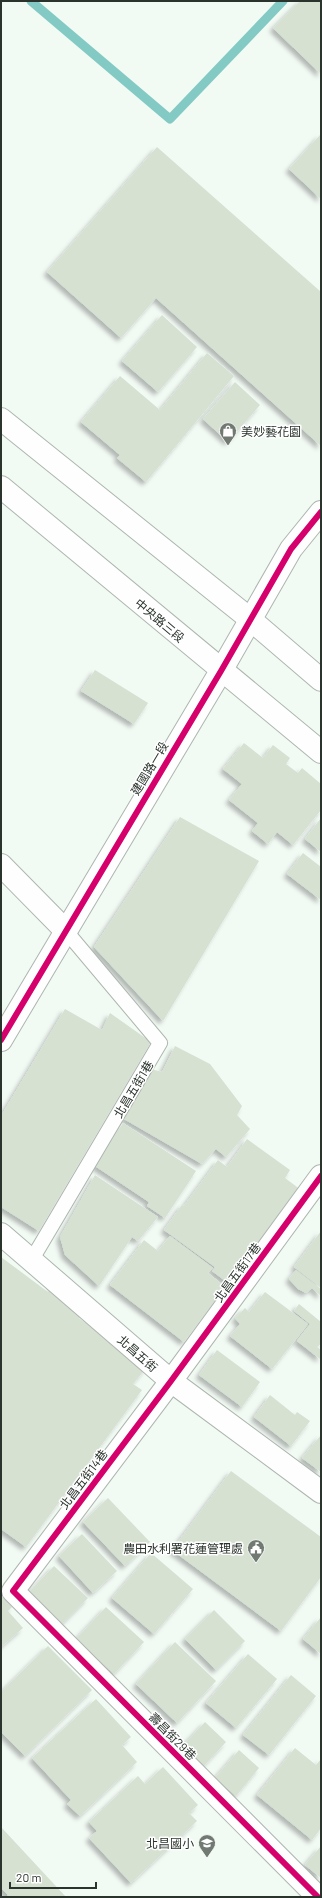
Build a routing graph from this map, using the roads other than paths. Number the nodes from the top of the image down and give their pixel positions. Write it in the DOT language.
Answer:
graph roads {
  1 [pos="1,419"];
  2 [pos="1,487"];
  3 [pos="321,512"];
  4 [pos="250,619"];
  5 [pos="221,671"];
  6 [pos="321,680"];
  7 [pos="321,752"];
  8 [pos="1,865"];
  9 [pos="65,930"];
  10 [pos="1,1040"];
  11 [pos="321,1176"];
  12 [pos="1,1234"];
  13 [pos="31,1261"];
  14 [pos="171,1381"];
  15 [pos="321,1492"];
  16 [pos="13,1591"];
  17 [pos="318,1897"];
  1 -- 4 [label="street"];
  2 -- 5 [label="street, 中央路三段"];
  3 -- 4 [label="street, 建國路一段"];
  4 -- 5 [label="street, 建國路一段"];
  4 -- 6 [label="street"];
  5 -- 7 [label="street, 中央路三段"];
  5 -- 9 [label="street, 建國路一段"];
  8 -- 9 [label="street"];
  9 -- 10 [label="street, 建國路一段"];
  9 -- 13 [label="lane, 北昌五街1巷"];
  11 -- 14 [label="street, 北昌五街17巷"];
  12 -- 13 [label="street, 北昌五街"];
  13 -- 14 [label="street, 北昌五街"];
  14 -- 15 [label="street, 北昌五街"];
  14 -- 16 [label="street, 北昌五街14巷"];
  16 -- 17 [label="street, 壽昌街29巷"];
}
